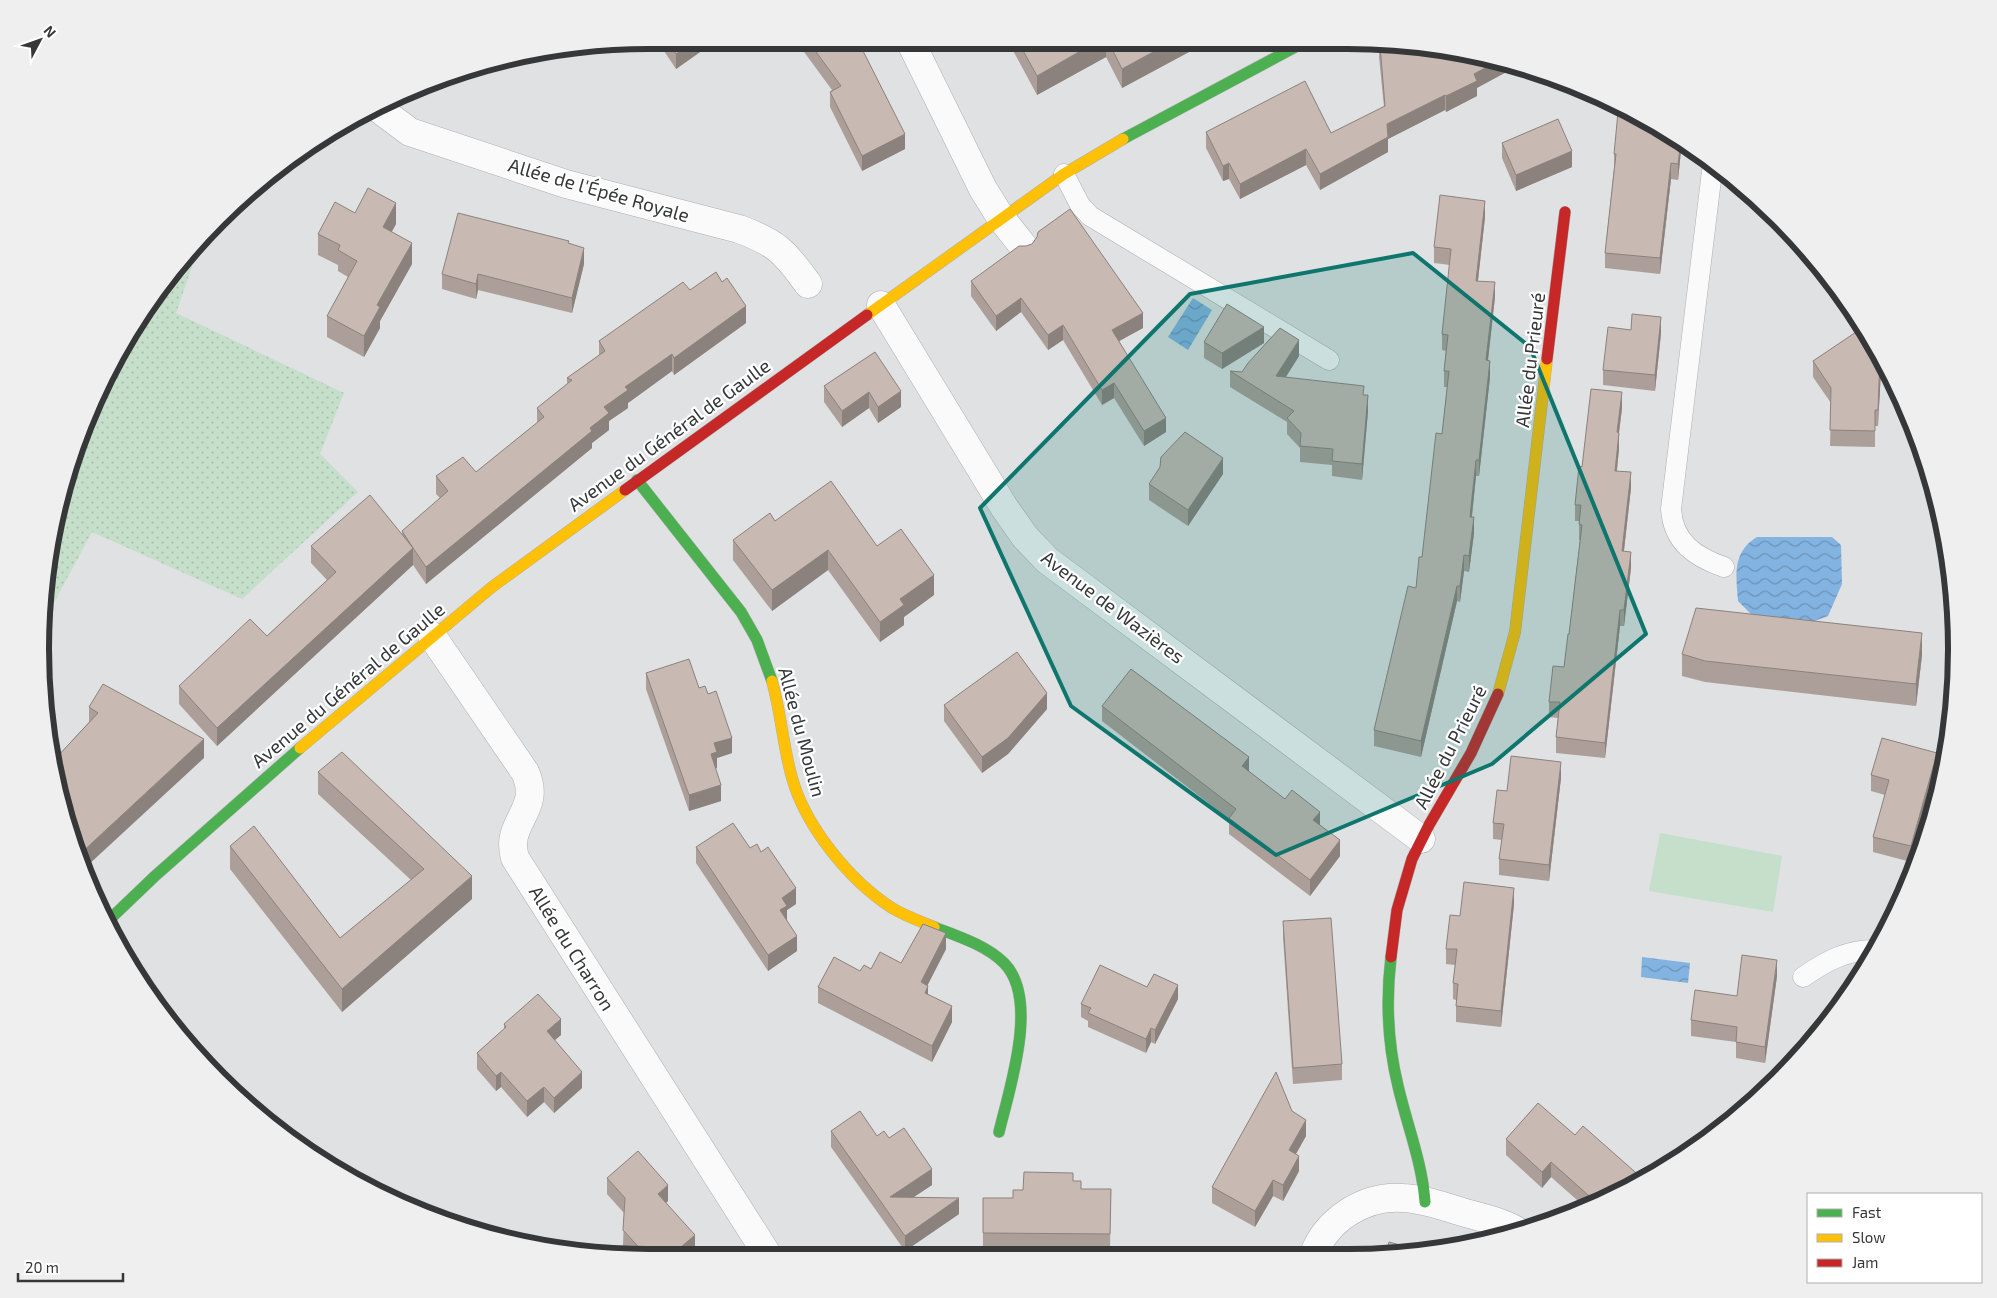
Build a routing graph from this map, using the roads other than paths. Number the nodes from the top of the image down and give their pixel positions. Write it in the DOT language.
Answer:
graph roads {
  1 [pos="914,49"];
  2 [pos="1291,49"];
  3 [pos="382,112"];
  4 [pos="1712,172"];
  5 [pos="1064,174"];
  6 [pos="1565,212"];
  7 [pos="1001,218"];
  8 [pos="1023,246"];
  9 [pos="808,284"];
  10 [pos="881,305"];
  11 [pos="1329,360"];
  12 [pos="637,480"];
  13 [pos="1724,567"];
  14 [pos="432,636"];
  15 [pos="1421,839"];
  16 [pos="112,917"];
  17 [pos="1867,951"];
  18 [pos="1803,977"];
  19 [pos="999,1132"];
  20 [pos="1425,1202"];
  21 [pos="1508,1227"];
  22 [pos="764,1249"];
  23 [pos="1317,1249"];
  1 -- 7 [label="street"];
  2 -- 5 [label="street, Avenue du Général de Gaulle"];
  3 -- 9 [label="street, Allée de l'Épée Royale"];
  4 -- 13 [label="lane"];
  5 -- 7 [label="street, Avenue du Général de Gaulle"];
  5 -- 11 [label="lane"];
  6 -- 15 [label="street, Allée du Prieuré"];
  7 -- 8 [label="street"];
  7 -- 10 [label="street, Avenue du Général de Gaulle"];
  10 -- 12 [label="street, Avenue du Général de Gaulle"];
  10 -- 15 [label="street, Avenue de Wazières"];
  12 -- 14 [label="street, Avenue du Général de Gaulle"];
  12 -- 19 [label="street, Allée du Moulin"];
  14 -- 16 [label="street, Avenue du Général de Gaulle"];
  14 -- 22 [label="street, Allée du Charron"];
  15 -- 20 [label="street, Allée du Prieuré"];
  17 -- 18 [label="lane"];
  20 -- 21 [label="street"];
  20 -- 23 [label="street"];
}
